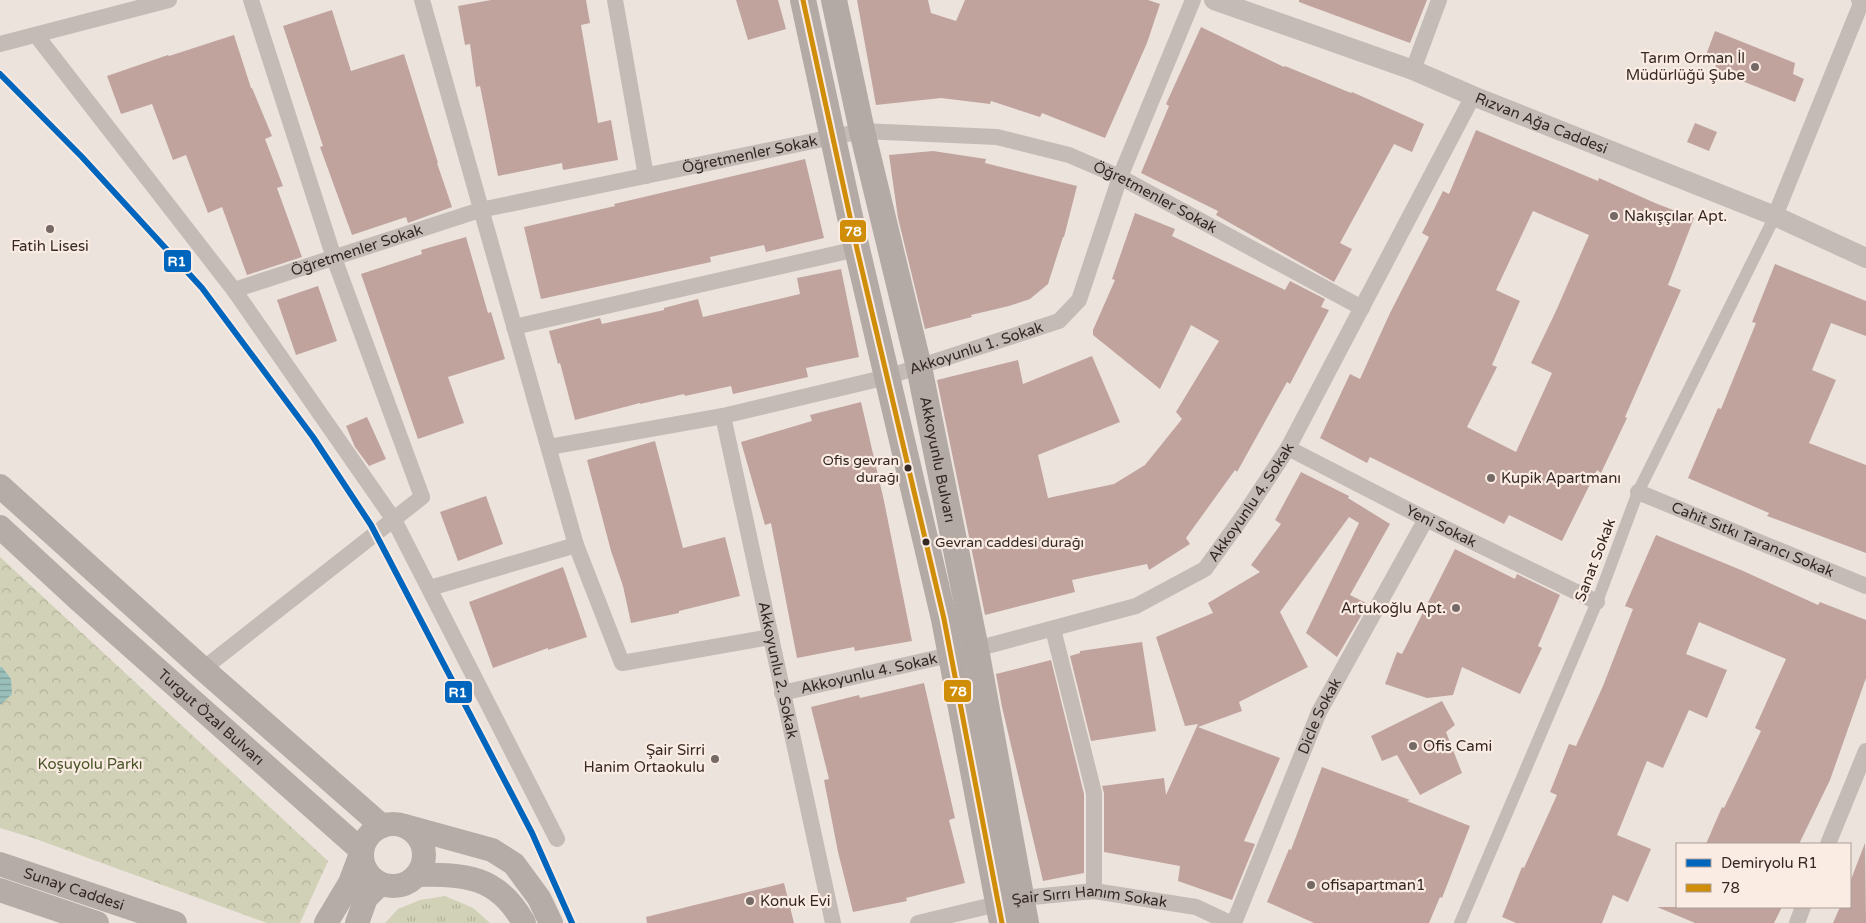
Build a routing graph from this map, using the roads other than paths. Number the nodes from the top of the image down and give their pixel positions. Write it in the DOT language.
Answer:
graph roads {
  1 [pos="169,0"];
  2 [pos="251,0"];
  3 [pos="422,0"];
  4 [pos="615,0"];
  5 [pos="803,0"];
  6 [pos="834,0"];
  7 [pos="1193,0"];
  8 [pos="1214,0"];
  9 [pos="1439,0"];
  10 [pos="1859,0"];
  11 [pos="36,36"];
  12 [pos="0,44"];
  13 [pos="1413,70"];
  14 [pos="1472,96"];
  15 [pos="862,131"];
  16 [pos="834,137"];
  17 [pos="646,176"];
  18 [pos="1120,177"];
  19 [pos="480,210"];
  20 [pos="1775,216"];
  21 [pos="857,249"];
  22 [pos="334,258"];
  23 [pos="1866,258"];
  24 [pos="234,290"];
  25 [pos="1362,308"];
  26 [pos="514,328"];
  27 [pos="919,367"];
  28 [pos="887,377"];
  29 [pos="722,416"];
  30 [pos="549,447"];
  31 [pos="1288,448"];
  32 [pos="0,486"];
  33 [pos="1638,492"];
  34 [pos="1426,519"];
  35 [pos="394,520"];
  36 [pos="0,527"];
  37 [pos="576,545"];
  38 [pos="1866,586"];
  39 [pos="430,588"];
  40 [pos="1597,602"];
  41 [pos="1053,628"];
  42 [pos="771,637"];
  43 [pos="976,648"];
  44 [pos="950,654"];
  45 [pos="203,670"];
  46 [pos="782,693"];
  47 [pos="1866,751"];
  48 [pos="393,826"];
  49 [pos="557,839"];
  50 [pos="1828,843"];
  51 [pos="362,851"];
  52 [pos="0,864"];
  53 [pos="417,875"];
  54 [pos="380,884"];
  55 [pos="0,890"];
  56 [pos="1094,891"];
  57 [pos="1803,908"];
  58 [pos="1012,912"];
  59 [pos="47,915"];
  60 [pos="72,923"];
  61 [pos="97,923"];
  62 [pos="175,923"];
  63 [pos="326,923"];
  64 [pos="357,923"];
  65 [pos="524,923"];
  66 [pos="551,923"];
  67 [pos="833,923"];
  68 [pos="918,923"];
  69 [pos="1232,923"];
  70 [pos="1460,923"];
  71 [pos="1797,923"];
  1 -- 11 [label="street"];
  2 -- 22 [label="street"];
  3 -- 19 [label="street"];
  4 -- 17 [label="street"];
  5 -- 16 [label="main road, Akkoyunlu Bulvarı"];
  6 -- 15 [label="main road, Akkoyunlu Bulvarı"];
  7 -- 18 [label="street, Akkoyunlu 1. Sokak"];
  8 -- 13 [label="street, Rızvan Ağa Caddesi"];
  9 -- 13 [label="street"];
  10 -- 20 [label="street"];
  11 -- 12 [label="street"];
  11 -- 24 [label="street"];
  13 -- 14 [label="street, Rızvan Ağa Caddesi"];
  14 -- 20 [label="street, Rızvan Ağa Caddesi"];
  14 -- 25 [label="street, Akkoyunlu 4. Sokak"];
  15 -- 16 [label="street, Öğretmenler Sokak"];
  15 -- 18 [label="street, Öğretmenler Sokak"];
  15 -- 27 [label="main road, Akkoyunlu Bulvarı"];
  16 -- 17 [label="street, Öğretmenler Sokak"];
  16 -- 21 [label="main road, Akkoyunlu Bulvarı"];
  17 -- 19 [label="street, Öğretmenler Sokak"];
  18 -- 25 [label="street, Öğretmenler Sokak"];
  18 -- 27 [label="street, Akkoyunlu 1. Sokak"];
  19 -- 22 [label="street, Öğretmenler Sokak"];
  19 -- 26 [label="street"];
  20 -- 23 [label="street, Rızvan Ağa Caddesi"];
  20 -- 33 [label="street, Sanat Sokak"];
  21 -- 26 [label="street"];
  21 -- 28 [label="main road, Akkoyunlu Bulvarı"];
  22 -- 24 [label="street, Öğretmenler Sokak"];
  22 -- 35 [label="street"];
  24 -- 35 [label="street"];
  25 -- 31 [label="street, Akkoyunlu 4. Sokak"];
  26 -- 30 [label="street"];
  27 -- 28 [label="street, Akkoyunlu 1. Sokak"];
  27 -- 43 [label="main road, Akkoyunlu Bulvarı"];
  28 -- 29 [label="street, Akkoyunlu 1. Sokak"];
  28 -- 44 [label="main road, Akkoyunlu Bulvarı"];
  29 -- 30 [label="street, Akkoyunlu 1. Sokak"];
  29 -- 42 [label="street, Akkoyunlu 2. Sokak"];
  30 -- 37 [label="street"];
  31 -- 34 [label="street, Yeni Sokak"];
  31 -- 41 [label="street, Akkoyunlu 4. Sokak"];
  32 -- 45 [label="main road, Turgut Özal Bulvarı"];
  33 -- 38 [label="street, Cahit Sıtkı Tarancı Sokak"];
  33 -- 40 [label="street, Sanat Sokak"];
  34 -- 40 [label="street, Yeni Sokak"];
  34 -- 69 [label="street, Dicle Sokak"];
  35 -- 39 [label="street"];
  35 -- 45 [label="street"];
  36 -- 51 [label="main road, Turgut Özal Bulvarı"];
  37 -- 39 [label="street"];
  37 -- 42 [label="street"];
  39 -- 49 [label="street"];
  40 -- 70 [label="street, Sanat Sokak"];
  41 -- 43 [label="street, Akkoyunlu 4. Sokak"];
  41 -- 56 [label="street"];
  42 -- 46 [label="street, Akkoyunlu 2. Sokak"];
  43 -- 44 [label="street, Akkoyunlu 4. Sokak"];
  43 -- 58 [label="main road, Akkoyunlu Bulvarı"];
  44 -- 46 [label="street, Akkoyunlu 4. Sokak"];
  44 -- 58 [label="main road, Akkoyunlu Bulvarı"];
  45 -- 48 [label="main road, Turgut Özal Bulvarı"];
  46 -- 67 [label="street, Akkoyunlu 2. Sokak"];
  47 -- 50 [label="street"];
  48 -- 51 [label="main road"];
  48 -- 53 [label="main road"];
  48 -- 66 [label="main road"];
  51 -- 54 [label="main road"];
  51 -- 63 [label="main road"];
  52 -- 62 [label="main road, Sunay Caddesi"];
  53 -- 54 [label="main road"];
  53 -- 65 [label="main road"];
  54 -- 64 [label="main road"];
  55 -- 59 [label="main road, Sunay Caddesi"];
  56 -- 58 [label="street, Şair Sırrı Hanım Sokak"];
  56 -- 69 [label="street, Şair Sırrı Hanım Sokak"];
  57 -- 71 [label="street"];
  58 -- 68 [label="street, Şair Sırrı Hanım Sokak"];
  59 -- 60 [label="street"];
  59 -- 61 [label="main road, Sunay Caddesi"];
}
